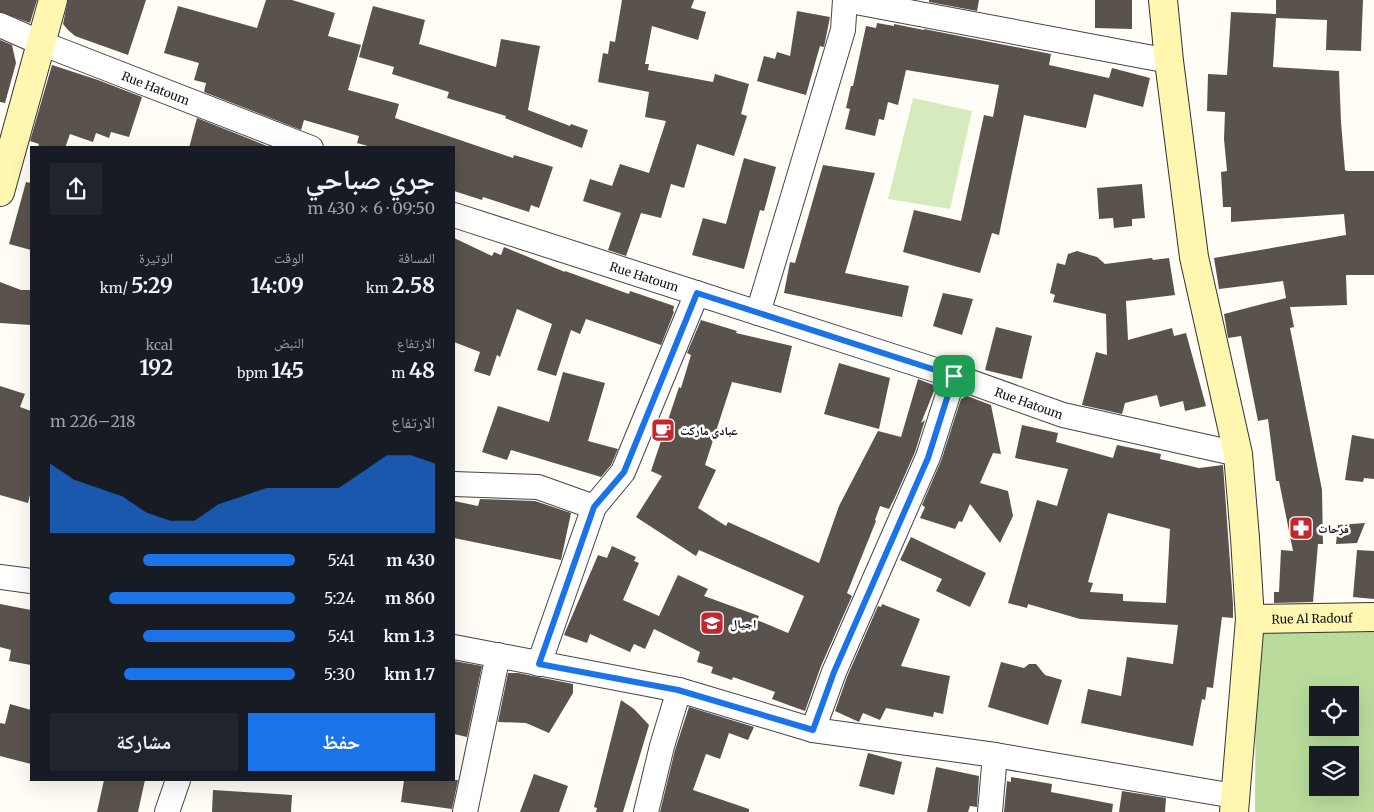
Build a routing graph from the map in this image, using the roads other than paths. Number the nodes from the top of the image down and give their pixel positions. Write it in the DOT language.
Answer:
graph roads {
  1 [pos="53,0"];
  2 [pos="845,0"];
  3 [pos="1164,0"];
  4 [pos="0,25"];
  5 [pos="41,43"];
  6 [pos="1169,61"];
  7 [pos="306,146"];
  8 [pos="0,192"];
  9 [pos="455,215"];
  10 [pos="697,293"];
  11 [pos="758,313"];
  12 [pos="954,376"];
  13 [pos="1238,454"];
  14 [pos="455,484"];
  15 [pos="594,507"];
  16 [pos="0,577"];
  17 [pos="30,581"];
  18 [pos="1374,617"];
  19 [pos="1250,619"];
  20 [pos="455,647"];
  21 [pos="498,655"];
  22 [pos="539,664"];
  23 [pos="678,690"];
  24 [pos="813,730"];
  25 [pos="995,755"];
  26 [pos="178,781"];
  27 [pos="1234,804"];
  28 [pos="167,812"];
  29 [pos="465,812"];
  30 [pos="646,812"];
  31 [pos="990,812"];
  1 -- 5 [label="street"];
  2 -- 6 [label="street"];
  2 -- 11 [label="street"];
  3 -- 6 [label="street"];
  4 -- 5 [label="street, Rue Hatoum"];
  5 -- 7 [label="street, Rue Hatoum"];
  5 -- 8 [label="street"];
  6 -- 13 [label="street"];
  9 -- 10 [label="street, Rue Hatoum"];
  10 -- 11 [label="street, Rue Hatoum"];
  10 -- 15 [label="street"];
  11 -- 12 [label="street, Rue Hatoum"];
  12 -- 13 [label="street, Rue Hatoum"];
  12 -- 24 [label="street"];
  13 -- 19 [label="street"];
  14 -- 15 [label="street"];
  15 -- 22 [label="street"];
  16 -- 17 [label="street"];
  18 -- 19 [label="street, Rue Al Radouf"];
  19 -- 27 [label="street"];
  20 -- 21 [label="street"];
  21 -- 22 [label="street"];
  21 -- 29 [label="street"];
  22 -- 23 [label="street"];
  23 -- 24 [label="street"];
  23 -- 30 [label="street"];
  24 -- 25 [label="street"];
  25 -- 27 [label="street"];
  25 -- 31 [label="street"];
  26 -- 28 [label="street"];
}
